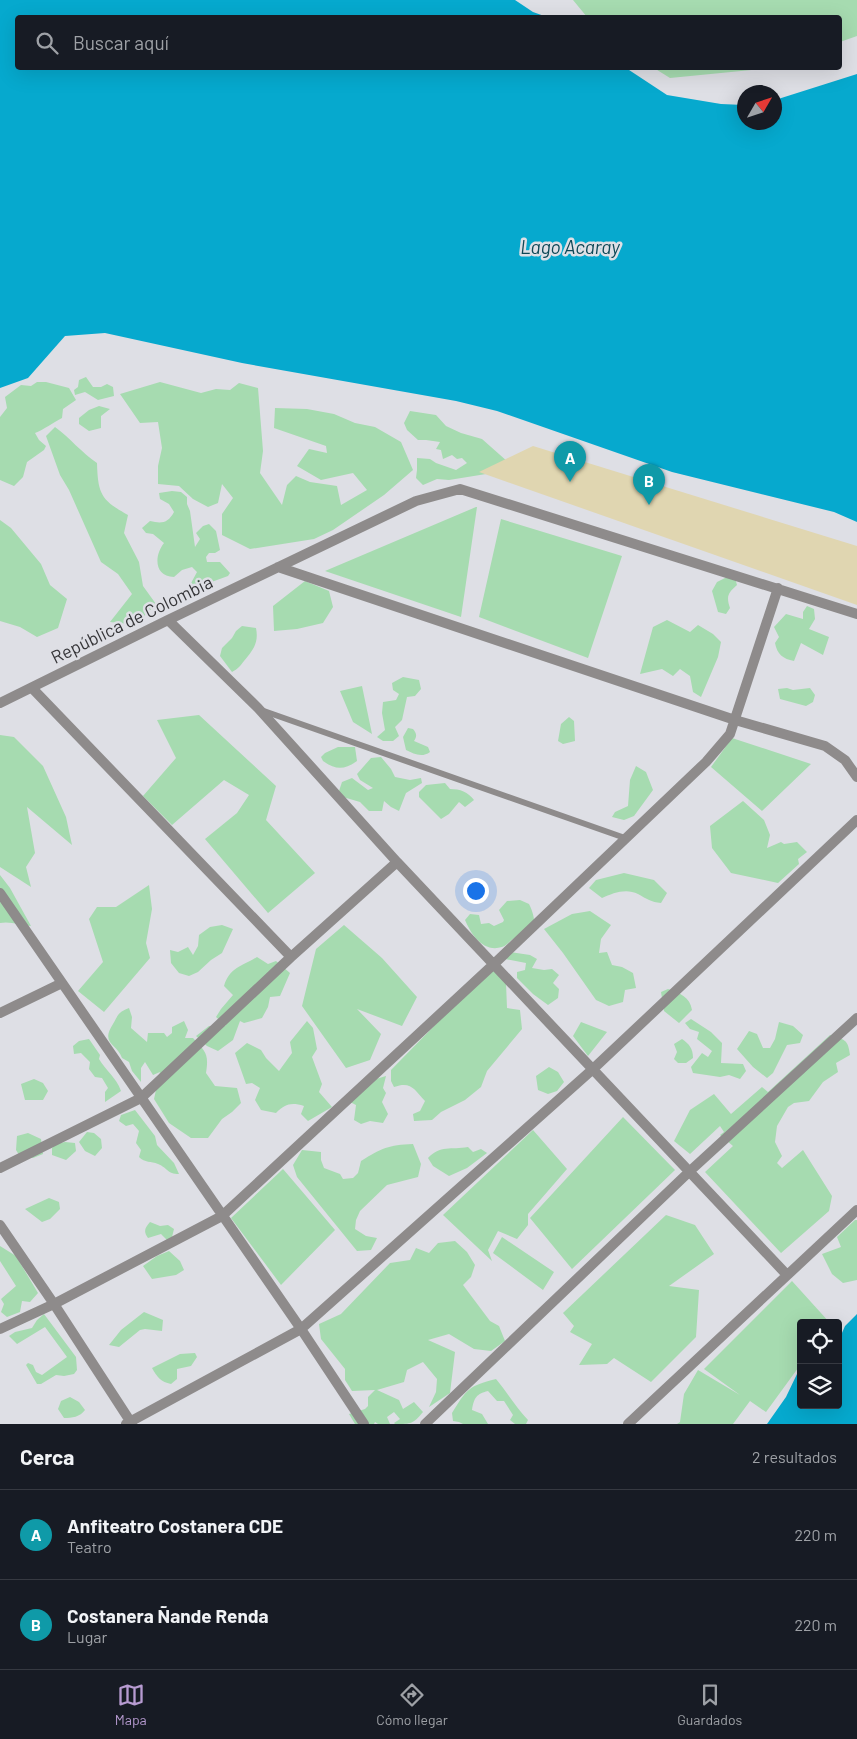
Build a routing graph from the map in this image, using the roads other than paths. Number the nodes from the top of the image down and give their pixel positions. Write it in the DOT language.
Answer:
graph roads {
  1 [pos="278,567"];
  2 [pos="778,588"];
  3 [pos="857,614"];
  4 [pos="168,620"];
  5 [pos="32,688"];
  6 [pos="0,703"];
  7 [pos="258,708"];
  8 [pos="735,720"];
  9 [pos="857,777"];
  10 [pos="857,820"];
  11 [pos="625,838"];
  12 [pos="397,862"];
  13 [pos="0,893"];
  14 [pos="291,957"];
  15 [pos="494,964"];
  16 [pos="62,983"];
  17 [pos="0,1013"];
  18 [pos="857,1018"];
  19 [pos="592,1069"];
  20 [pos="141,1098"];
  21 [pos="0,1168"];
  22 [pos="690,1171"];
  23 [pos="857,1210"];
  24 [pos="222,1216"];
  25 [pos="0,1225"];
  26 [pos="787,1275"];
  27 [pos="54,1304"];
  28 [pos="0,1329"];
  29 [pos="301,1329"];
  30 [pos="129,1423"];
  31 [pos="364,1424"];
  32 [pos="425,1424"];
  33 [pos="628,1424"];
  1 -- 2 [label="street, República de Colombia"];
  1 -- 4 [label="street, República de Colombia"];
  1 -- 8 [label="street"];
  2 -- 3 [label="street, República de Colombia"];
  2 -- 8 [label="street"];
  4 -- 5 [label="street, República de Colombia"];
  4 -- 7 [label="street"];
  5 -- 6 [label="street, República de Colombia"];
  5 -- 14 [label="street"];
  7 -- 11 [label="lane"];
  7 -- 12 [label="street"];
  8 -- 9 [label="street"];
  8 -- 11 [label="street"];
  10 -- 19 [label="street"];
  11 -- 15 [label="street"];
  12 -- 14 [label="street"];
  12 -- 15 [label="street"];
  13 -- 16 [label="street"];
  14 -- 20 [label="street"];
  15 -- 19 [label="street"];
  15 -- 24 [label="street"];
  16 -- 17 [label="street"];
  16 -- 20 [label="street"];
  18 -- 22 [label="street"];
  19 -- 22 [label="street"];
  19 -- 29 [label="street"];
  20 -- 21 [label="street"];
  20 -- 24 [label="street"];
  22 -- 26 [label="street"];
  22 -- 32 [label="street"];
  23 -- 26 [label="street"];
  24 -- 27 [label="street"];
  24 -- 29 [label="street"];
  25 -- 27 [label="street"];
  26 -- 33 [label="street"];
  27 -- 28 [label="street"];
  27 -- 30 [label="street"];
  29 -- 30 [label="street"];
  29 -- 31 [label="street"];
}
